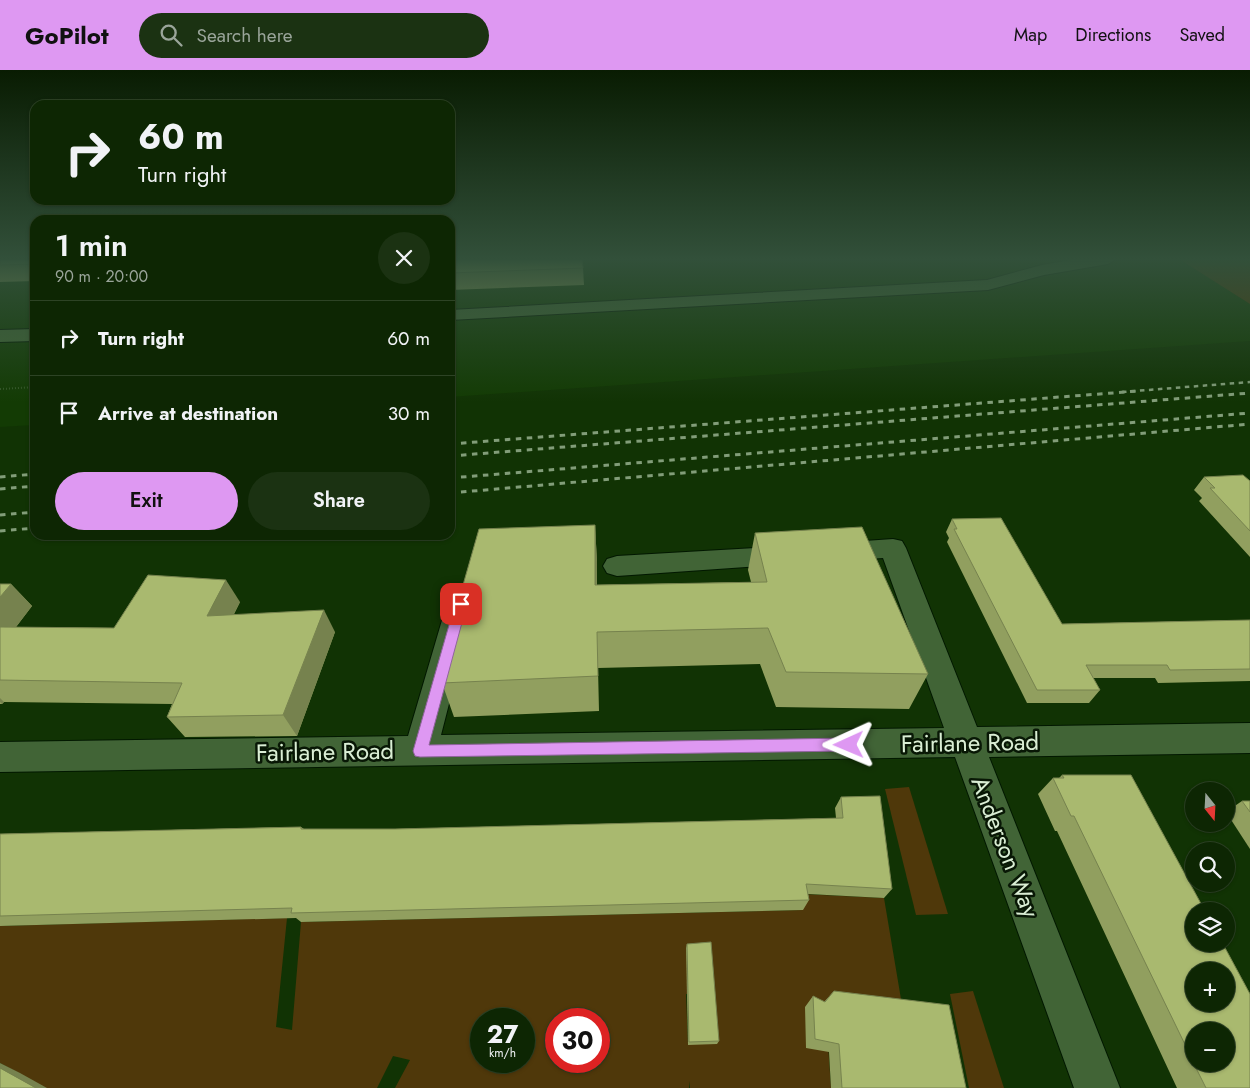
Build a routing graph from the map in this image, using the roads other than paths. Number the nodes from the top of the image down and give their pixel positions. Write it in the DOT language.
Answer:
graph roads {
  1 [pos="602,307"];
  2 [pos="455,315"];
  3 [pos="30,335"];
  4 [pos="0,336"];
  5 [pos="618,566"];
  6 [pos="466,585"];
  7 [pos="1250,738"];
  8 [pos="966,743"];
  9 [pos="420,751"];
  10 [pos="0,757"];
  11 [pos="1097,1088"];
  1 -- 2 [label="street"];
  3 -- 4 [label="street"];
  5 -- 8 [label="street, Anderson Way"];
  6 -- 9 [label="street"];
  7 -- 8 [label="street, Fairlane Road"];
  8 -- 9 [label="street, Fairlane Road"];
  8 -- 11 [label="street, Anderson Way"];
  9 -- 10 [label="street, Fairlane Road"];
}
